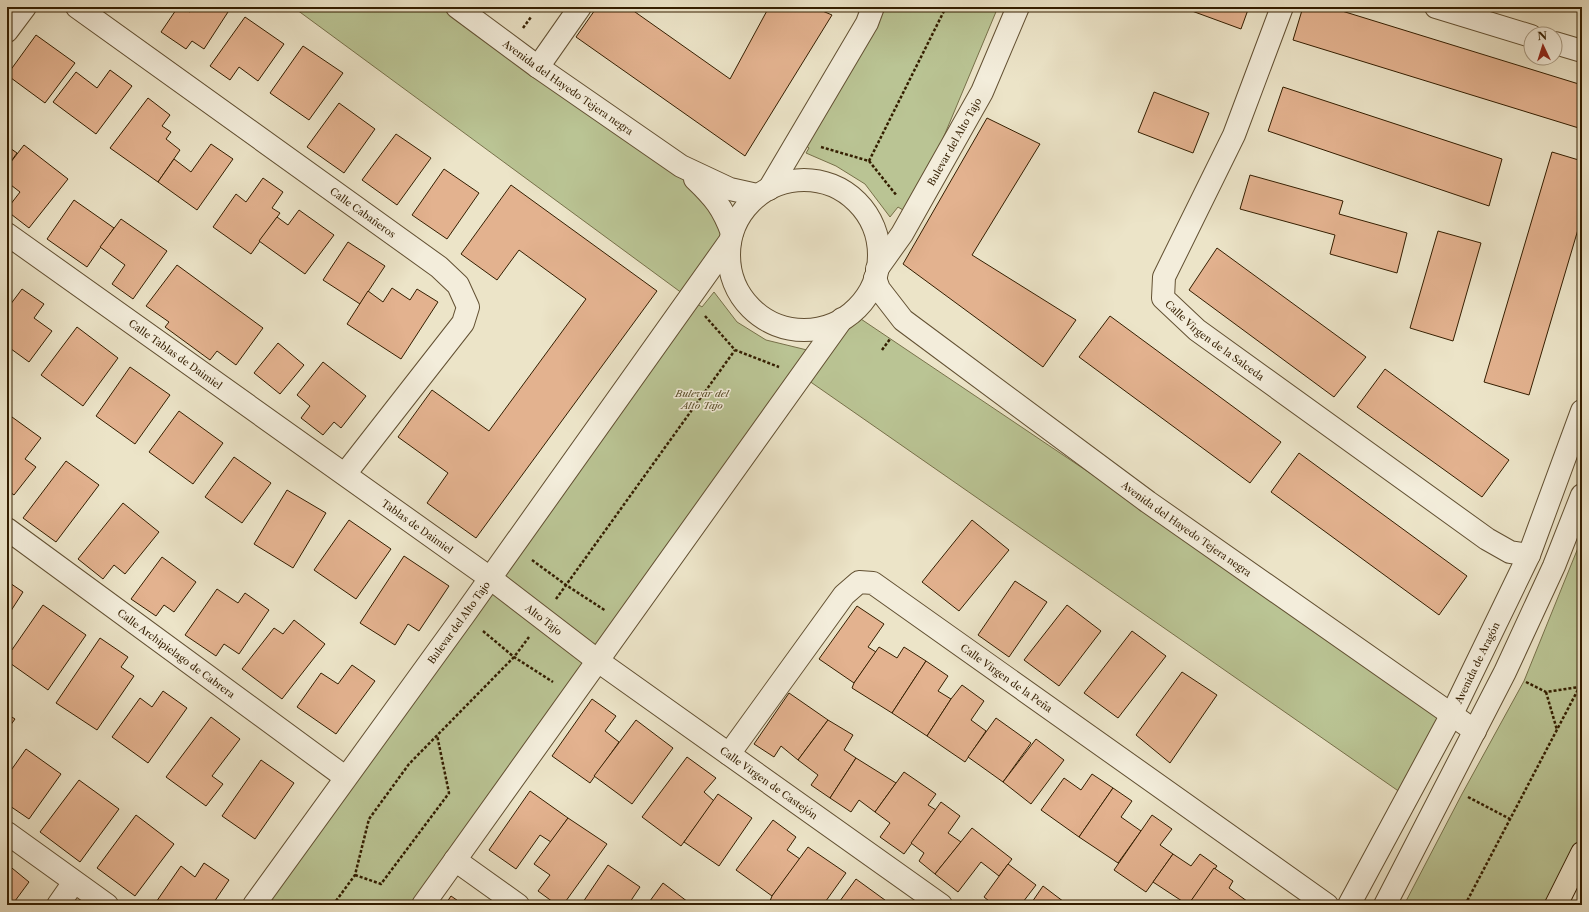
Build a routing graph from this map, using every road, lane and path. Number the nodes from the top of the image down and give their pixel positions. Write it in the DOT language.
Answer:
graph roads {
  1 [pos="25,7"];
  2 [pos="77,7"];
  3 [pos="456,7"];
  4 [pos="580,7"];
  5 [pos="873,7"];
  6 [pos="946,7"];
  7 [pos="1018,7"];
  8 [pos="1282,7"];
  9 [pos="1436,7"];
  10 [pos="7,32"];
  11 [pos="1523,34"];
  12 [pos="1563,45"];
  13 [pos="1582,51"];
  14 [pos="538,67"];
  15 [pos="798,140"];
  16 [pos="869,161"];
  17 [pos="681,166"];
  18 [pos="763,192"];
  19 [pos="911,216"];
  20 [pos="7,234"];
  21 [pos="731,237"];
  22 [pos="876,274"];
  23 [pos="690,299"];
  24 [pos="847,316"];
  25 [pos="903,320"];
  26 [pos="802,376"];
  27 [pos="1582,411"];
  28 [pos="345,474"];
  29 [pos="1582,495"];
  30 [pos="7,529"];
  31 [pos="513,546"];
  32 [pos="1528,555"];
  33 [pos="490,578"];
  34 [pos="464,615"];
  35 [pos="625,623"];
  36 [pos="598,661"];
  37 [pos="1582,682"];
  38 [pos="1579,687"];
  39 [pos="573,695"];
  40 [pos="1451,716"];
  41 [pos="1557,730"];
  42 [pos="1474,731"];
  43 [pos="437,735"];
  44 [pos="729,754"];
  45 [pos="346,777"];
  46 [pos="7,833"];
  47 [pos="1582,853"];
  48 [pos="455,860"];
  49 [pos="355,875"];
  50 [pos="74,882"];
  51 [pos="58,905"];
  52 [pos="107,905"];
  53 [pos="254,905"];
  54 [pos="423,905"];
  55 [pos="518,905"];
  56 [pos="941,905"];
  57 [pos="1327,905"];
  58 [pos="1349,905"];
  59 [pos="1385,905"];
  60 [pos="1465,905"];
  61 [pos="1556,905"];
  1 -- 10 [label="street"];
  2 -- 28 [label="street, Calle Cabañeros"];
  3 -- 14 [label="street, Avenida del Hayedo Tejera negra"];
  4 -- 14 [label="street"];
  5 -- 15 [label="street"];
  6 -- 16 [label="path"];
  7 -- 19 [label="street, Bulevar del Alto Tajo"];
  8 -- 32 [label="street, Calle Virgen de la Salceda"];
  9 -- 11 [label="street"];
  12 -- 13 [label="street"];
  14 -- 17 [label="street, Avenida del Hayedo Tejera negra"];
  15 -- 16 [label="path"];
  15 -- 18 [label="street"];
  16 -- 19 [label="path"];
  17 -- 18 [label="street, Avenida del Hayedo Tejera negra"];
  17 -- 21 [label="street, Avenida del Hayedo Tejera negra"];
  18 -- 21 [label="street, Bulevar del Alto Tajo"];
  18 -- 22 [label="street"];
  19 -- 22 [label="street, Bulevar del Alto Tajo"];
  20 -- 28 [label="street, Calle Tablas de Daimiel"];
  21 -- 23 [label="street, Bulevar del Alto Tajo"];
  21 -- 24 [label="street"];
  22 -- 24 [label="street"];
  22 -- 25 [label="street, Avenida del Hayedo Tejera negra"];
  23 -- 26 [label="path"];
  23 -- 31 [label="street, Bulevar del Alto Tajo"];
  24 -- 25 [label="street, Avenida del Hayedo Tejera negra"];
  24 -- 26 [label="street"];
  25 -- 40 [label="street, Avenida del Hayedo Tejera negra"];
  26 -- 35 [label="street"];
  27 -- 32 [label="street, Avenida de Aragón"];
  28 -- 33 [label="street, Tablas de Daimiel"];
  29 -- 42 [label="street"];
  30 -- 45 [label="street, Calle Archipielago de Cabrera"];
  31 -- 33 [label="street, Bulevar del Alto Tajo"];
  31 -- 35 [label="path"];
  32 -- 40 [label="street, Avenida de Aragón"];
  33 -- 34 [label="street, Bulevar del Alto Tajo"];
  33 -- 36 [label="street, Alto Tajo"];
  34 -- 39 [label="path"];
  34 -- 45 [label="street, Bulevar del Alto Tajo"];
  35 -- 36 [label="street"];
  36 -- 39 [label="street"];
  36 -- 44 [label="street, Calle Virgen de Castejón"];
  37 -- 38 [label="path"];
  38 -- 41 [label="path"];
  38 -- 41 [label="path"];
  39 -- 48 [label="street"];
  40 -- 42 [label="street, Avenida del Hayedo Tejera negra"];
  40 -- 58 [label="street, Avenida de Aragón"];
  41 -- 60 [label="path"];
  42 -- 59 [label="street"];
  43 -- 49 [label="path"];
  44 -- 56 [label="street, Calle Virgen de Castejón"];
  44 -- 57 [label="street, Calle Virgen de la Peña"];
  45 -- 53 [label="street, Bulevar del Alto Tajo"];
  46 -- 50 [label="street"];
  47 -- 61 [label="highway"];
  48 -- 54 [label="street"];
  48 -- 55 [label="street"];
  50 -- 51 [label="street"];
  50 -- 52 [label="street"];
}
